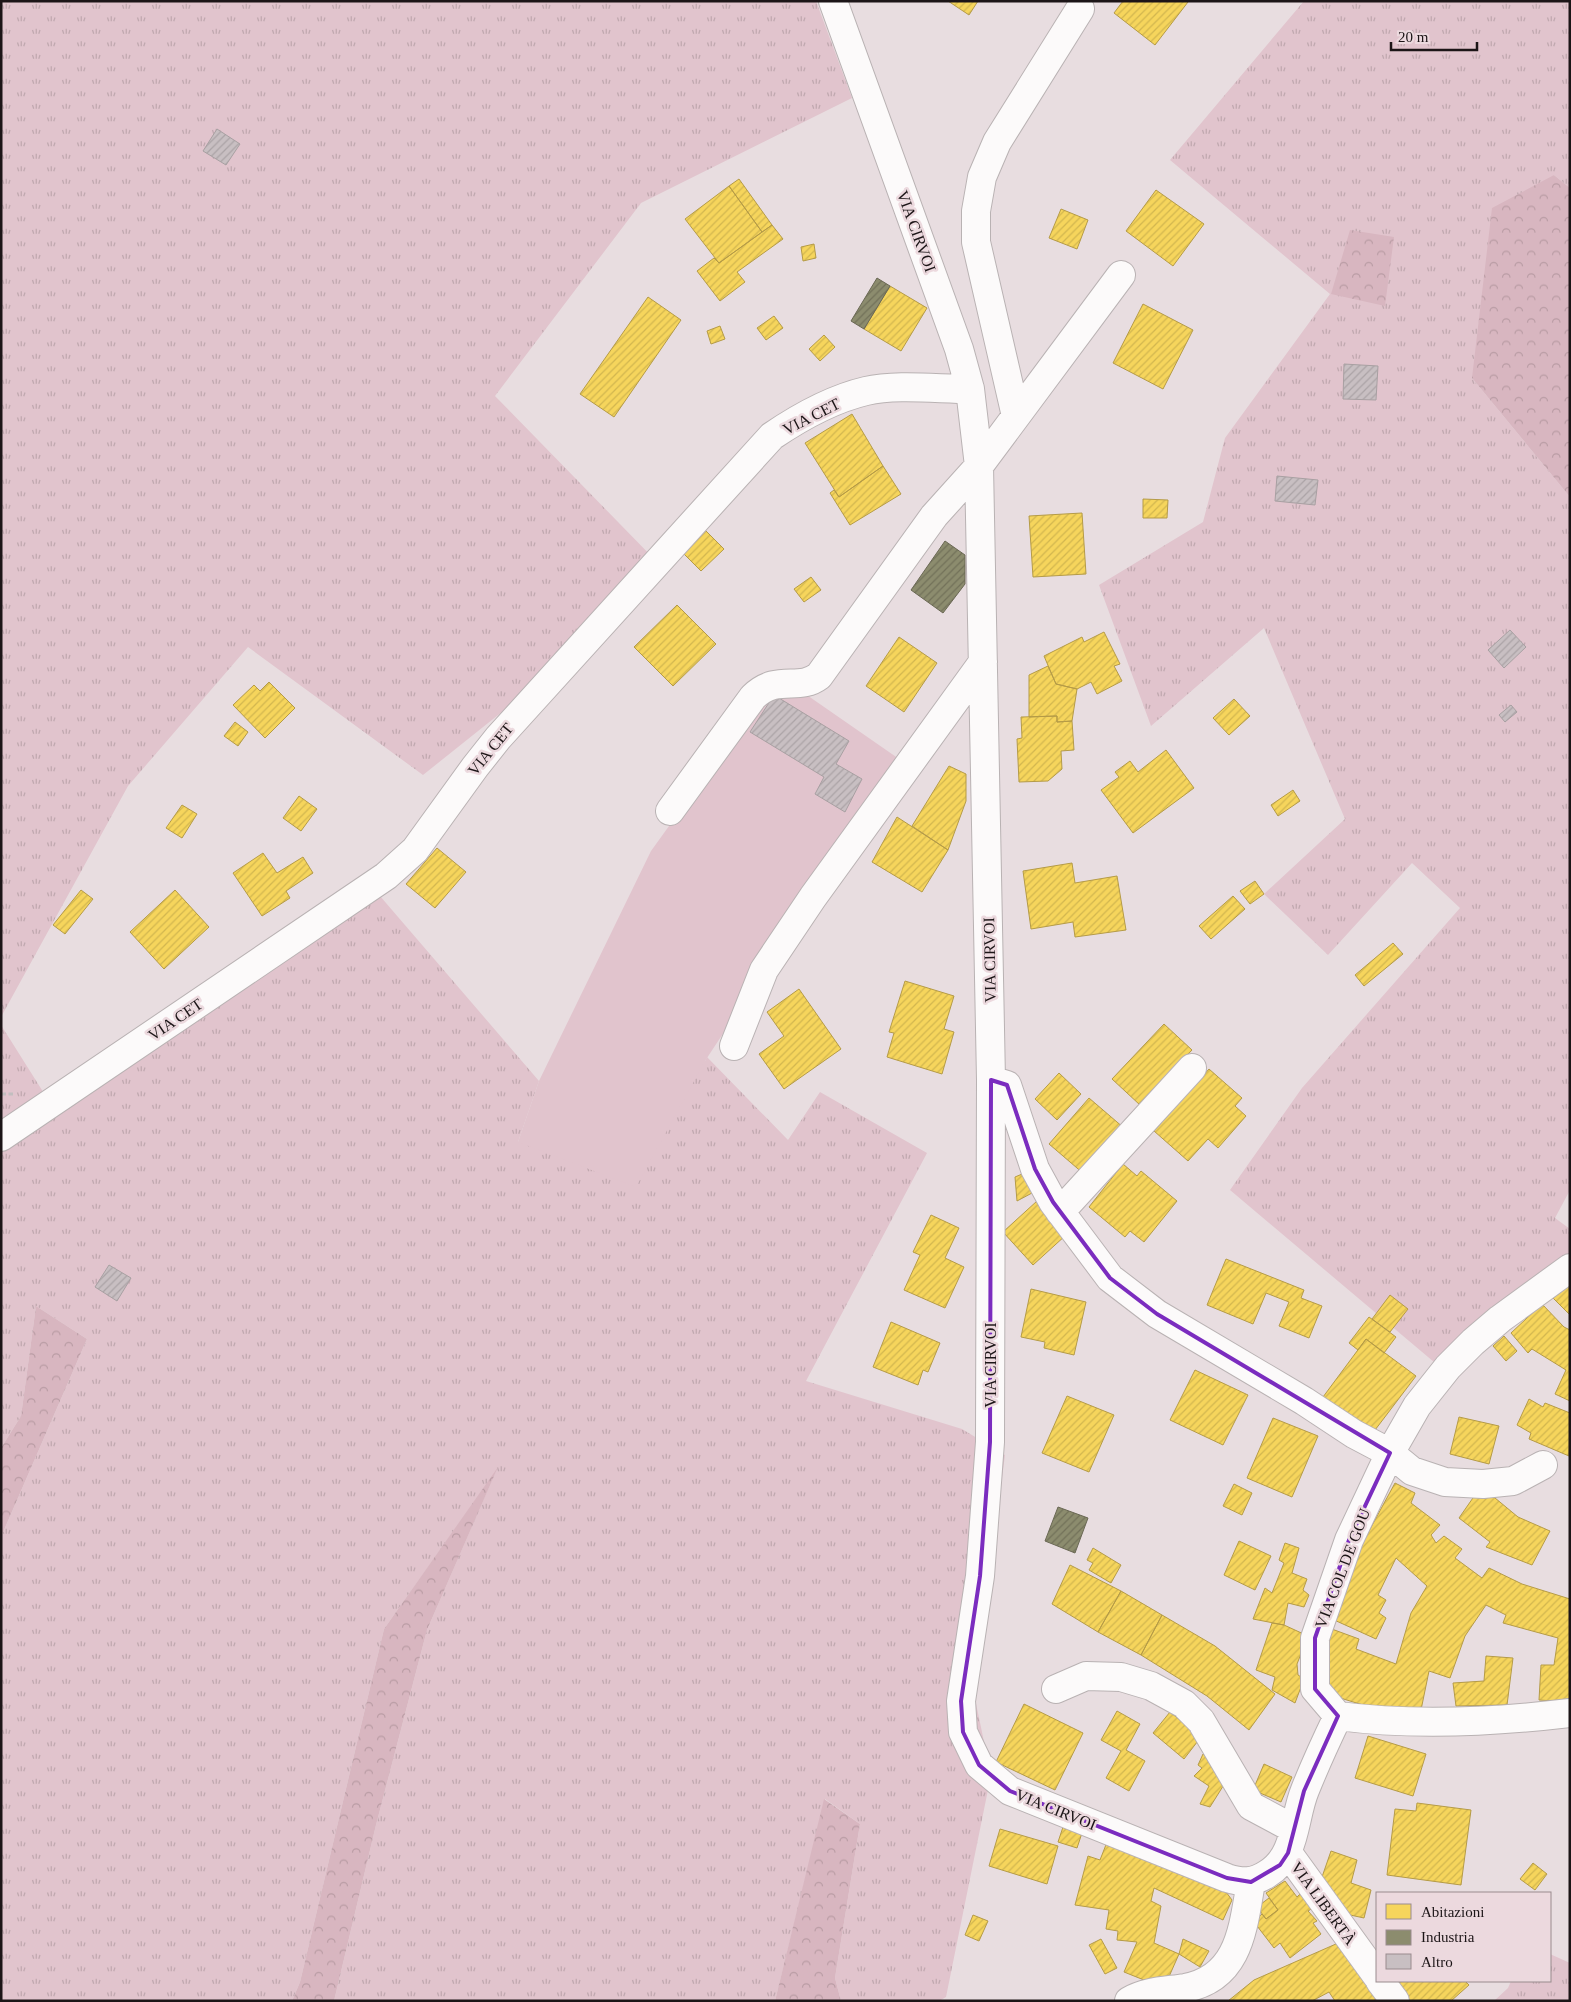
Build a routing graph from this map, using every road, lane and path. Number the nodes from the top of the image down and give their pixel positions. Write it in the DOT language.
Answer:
graph roads {
  1 [pos="833,1"];
  2 [pos="1080,9"];
  3 [pos="1122,275"];
  4 [pos="970,389"];
  5 [pos="1016,416"];
  6 [pos="980,466"];
  7 [pos="983,662"];
  8 [pos="670,811"];
  9 [pos="734,1046"];
  10 [pos="1192,1068"];
  11 [pos="991,1080"];
  12 [pos="1,1137"];
  13 [pos="1060,1212"];
  14 [pos="1570,1268"];
  15 [pos="1390,1453"];
  16 [pos="1543,1465"];
  17 [pos="1056,1689"];
  18 [pos="1570,1713"];
  19 [pos="1338,1716"];
  20 [pos="1291,1841"];
  21 [pos="1251,1882"];
  22 [pos="1376,1974"];
  23 [pos="1381,1982"];
  24 [pos="1129,2001"];
  25 [pos="1395,2001"];
  1 -- 4 [label="street, VIA CIRVOI"];
  2 -- 5 [label="street"];
  3 -- 5 [label="street"];
  4 -- 6 [label="street, VIA CIRVOI"];
  4 -- 12 [label="street, VIA CET"];
  5 -- 6 [label="street"];
  6 -- 7 [label="street, VIA CIRVOI"];
  6 -- 8 [label="street"];
  7 -- 9 [label="street"];
  7 -- 11 [label="street, VIA CIRVOI"];
  10 -- 13 [label="street"];
  11 -- 13 [label="street"];
  11 -- 21 [label="street, VIA CIRVOI"];
  13 -- 15 [label="street"];
  14 -- 15 [label="street, VIA COL DE GOU"];
  15 -- 16 [label="street"];
  15 -- 19 [label="street, VIA COL DE GOU"];
  17 -- 20 [label="street"];
  18 -- 19 [label="street"];
  19 -- 20 [label="street"];
  20 -- 21 [label="street"];
  20 -- 22 [label="street, VIA LIBERTÀ"];
  21 -- 24 [label="street"];
  23 -- 25 [label="street"];
}
